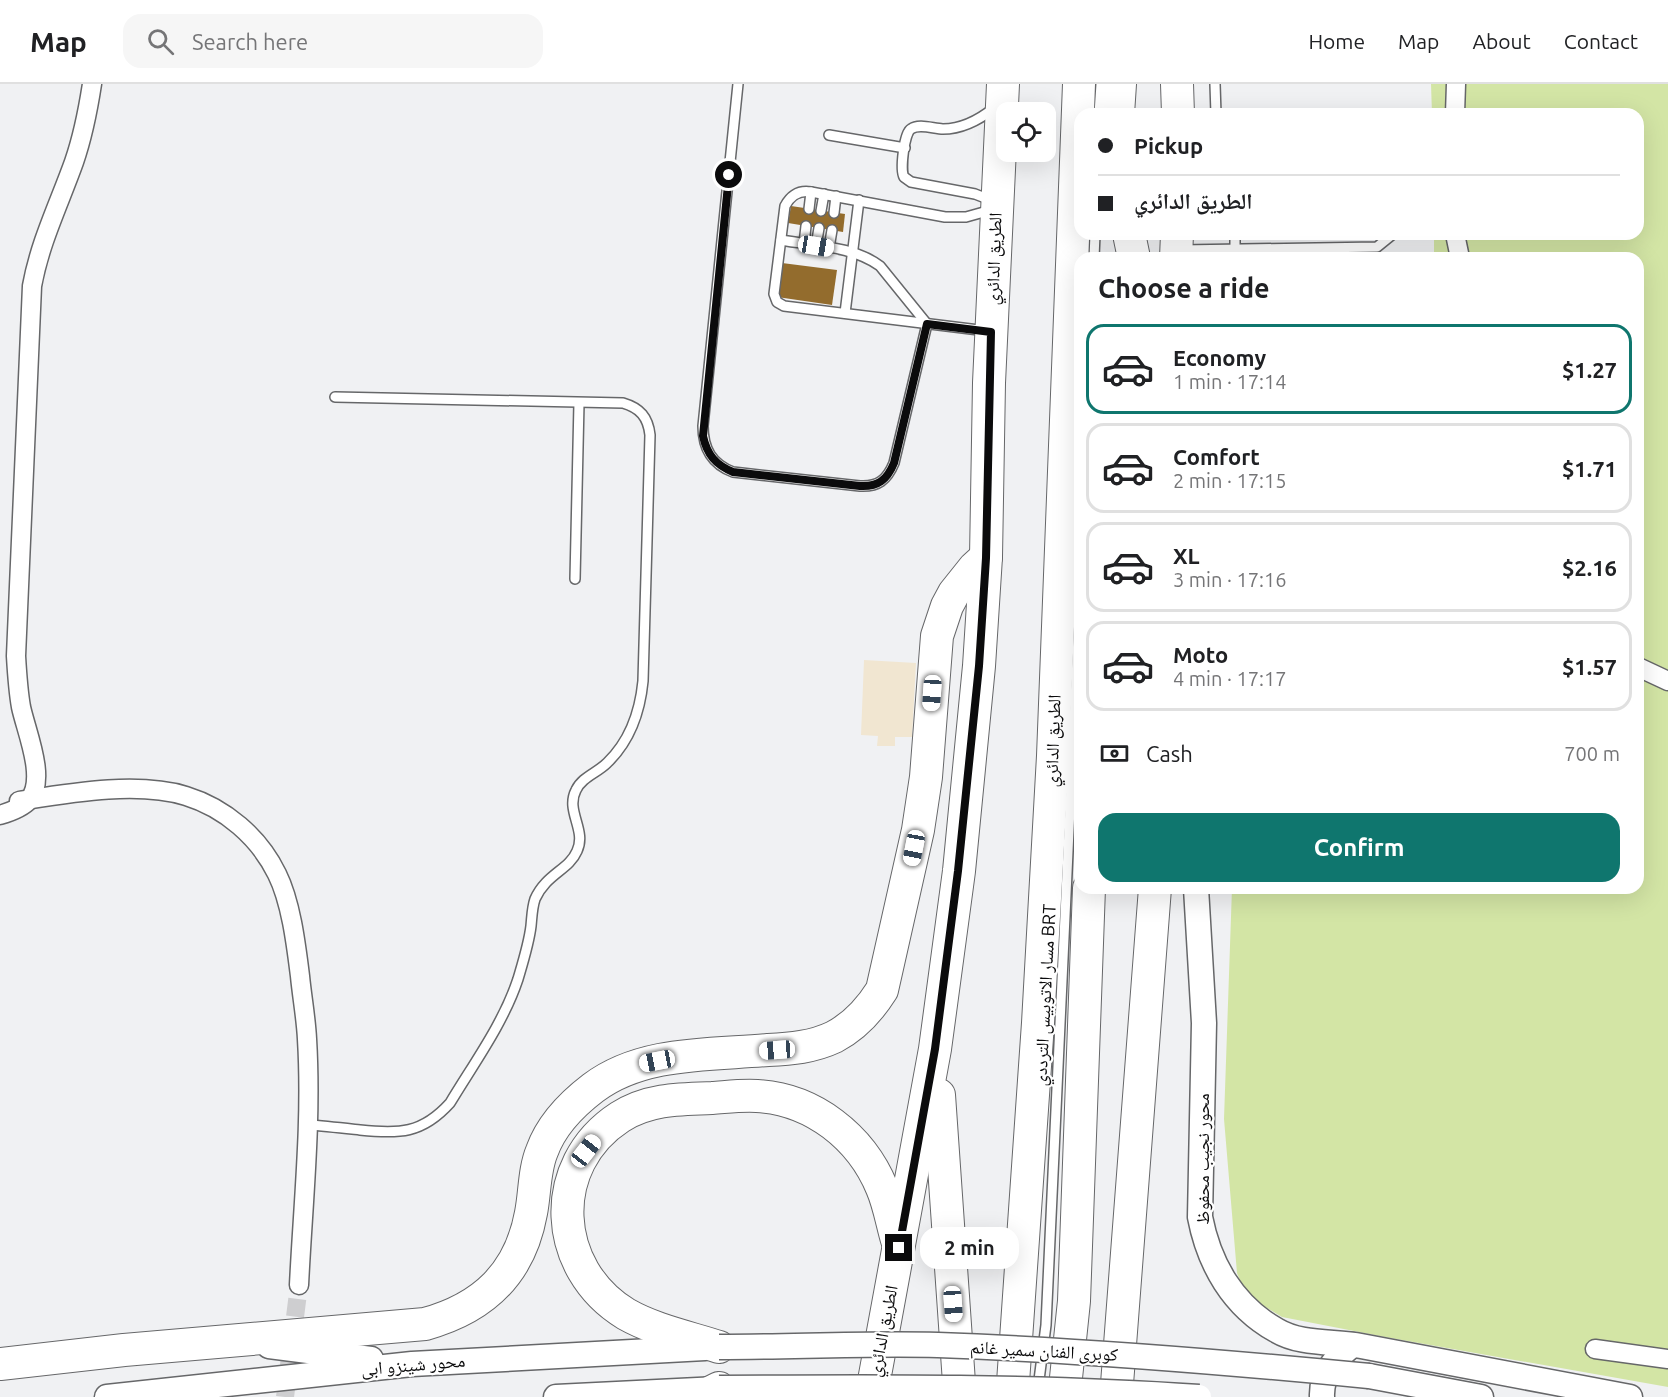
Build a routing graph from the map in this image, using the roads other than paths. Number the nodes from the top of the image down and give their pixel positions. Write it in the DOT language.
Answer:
graph roads {
  1 [pos="92,84"];
  2 [pos="738,84"];
  3 [pos="1079,84"];
  4 [pos="1101,84"];
  5 [pos="1119,84"];
  6 [pos="1178,84"];
  7 [pos="1215,84"];
  8 [pos="1456,84"];
  9 [pos="1002,92"];
  10 [pos="1078,108"];
  11 [pos="1099,108"];
  12 [pos="1118,108"];
  13 [pos="1178,108"];
  14 [pos="1216,108"];
  15 [pos="1455,108"];
  16 [pos="830,135"];
  17 [pos="905,148"];
  18 [pos="811,192"];
  19 [pos="824,194"];
  20 [pos="836,196"];
  21 [pos="859,200"];
  22 [pos="996,205"];
  23 [pos="809,209"];
  24 [pos="821,211"];
  25 [pos="834,213"];
  26 [pos="1074,213"];
  27 [pos="806,226"];
  28 [pos="819,228"];
  29 [pos="832,230"];
  30 [pos="781,240"];
  31 [pos="1235,240"];
  32 [pos="1386,240"];
  33 [pos="1178,242"];
  34 [pos="804,244"];
  35 [pos="816,246"];
  36 [pos="829,248"];
  37 [pos="1235,249"];
  38 [pos="853,252"];
  39 [pos="845,314"];
  40 [pos="927,324"];
  41 [pos="991,332"];
  42 [pos="335,397"];
  43 [pos="579,403"];
  44 [pos="986,558"];
  45 [pos="575,579"];
  46 [pos="1644,670"];
  47 [pos="1668,681"];
  48 [pos="1074,722"];
  49 [pos="30,800"];
  50 [pos="0,804"];
  51 [pos="0,815"];
  52 [pos="1089,894"];
  53 [pos="1155,894"];
  54 [pos="1196,894"];
  55 [pos="935,1049"];
  56 [pos="308,1125"];
  57 [pos="899,1248"];
  58 [pos="299,1285"];
  59 [pos="227,1341"];
  60 [pos="1352,1345"];
  61 [pos="719,1347"];
  62 [pos="1594,1349"];
  63 [pos="1668,1359"];
  64 [pos="0,1364"];
  65 [pos="412,1364"];
  66 [pos="710,1393"];
  67 [pos="107,1397"];
  68 [pos="556,1397"];
  69 [pos="871,1397"];
  70 [pos="960,1397"];
  71 [pos="1012,1397"];
  72 [pos="1037,1397"];
  73 [pos="1064,1397"];
  74 [pos="1116,1397"];
  75 [pos="1199,1397"];
  76 [pos="1322,1397"];
  77 [pos="1481,1397"];
  78 [pos="1630,1397"];
  1 -- 49 [label="street"];
  2 -- 40 [label="lane"];
  3 -- 10 [label="highway, الطريق الدائري"];
  4 -- 11 [label="lane"];
  5 -- 12 [label="highway"];
  6 -- 13 [label="highway"];
  7 -- 14 [label="lane"];
  8 -- 15 [label="street"];
  9 -- 17 [label="lane"];
  9 -- 22 [label="highway, الطريق الدائري"];
  16 -- 17 [label="lane"];
  17 -- 22 [label="lane"];
  18 -- 19 [label="lane"];
  18 -- 23 [label="lane"];
  18 -- 30 [label="lane"];
  19 -- 20 [label="lane"];
  19 -- 24 [label="lane"];
  20 -- 21 [label="lane"];
  20 -- 25 [label="lane"];
  21 -- 22 [label="lane"];
  21 -- 38 [label="lane"];
  22 -- 41 [label="highway, الطريق الدائري"];
  26 -- 71 [label="highway, الطريق الدائري"];
  27 -- 34 [label="lane"];
  28 -- 35 [label="lane"];
  29 -- 36 [label="lane"];
  30 -- 34 [label="lane"];
  30 -- 39 [label="lane"];
  31 -- 37 [label="lane"];
  32 -- 37 [label="lane"];
  33 -- 37 [label="lane"];
  34 -- 35 [label="lane"];
  35 -- 36 [label="lane"];
  36 -- 38 [label="lane"];
  38 -- 39 [label="lane"];
  38 -- 40 [label="lane"];
  39 -- 40 [label="lane"];
  40 -- 41 [label="lane"];
  41 -- 44 [label="highway, الطريق الدائري"];
  42 -- 43 [label="lane"];
  43 -- 45 [label="lane"];
  43 -- 56 [label="lane"];
  44 -- 55 [label="highway, الطريق الدائري"];
  44 -- 59 [label="highway"];
  46 -- 47 [label="street"];
  48 -- 72 [label="lane, مسار الاتوبيس الترددي BRT"];
  49 -- 50 [label="street"];
  49 -- 51 [label="street"];
  49 -- 56 [label="street"];
  52 -- 73 [label="highway"];
  53 -- 74 [label="highway"];
  54 -- 60 [label="main road, محور نجيب محفوظ"];
  55 -- 57 [label="highway, الطريق الدائري"];
  55 -- 70 [label="highway"];
  56 -- 58 [label="street"];
  57 -- 61 [label="highway"];
  57 -- 69 [label="highway, الطريق الدائري"];
  59 -- 64 [label="highway"];
  59 -- 65 [label="main road"];
  60 -- 76 [label="main road"];
  60 -- 78 [label="main road, محور نجيب محفوظ"];
  61 -- 65 [label="main road, محور شينزو ابى"];
  61 -- 77 [label="main road, كوبرى الفنان سمير غانم, bridge"];
  62 -- 63 [label="street"];
  65 -- 67 [label="main road, محور شينزو ابى"];
  66 -- 68 [label="main road"];
  66 -- 75 [label="main road, كوبرى الفنان سمير غانم, bridge"];
}
